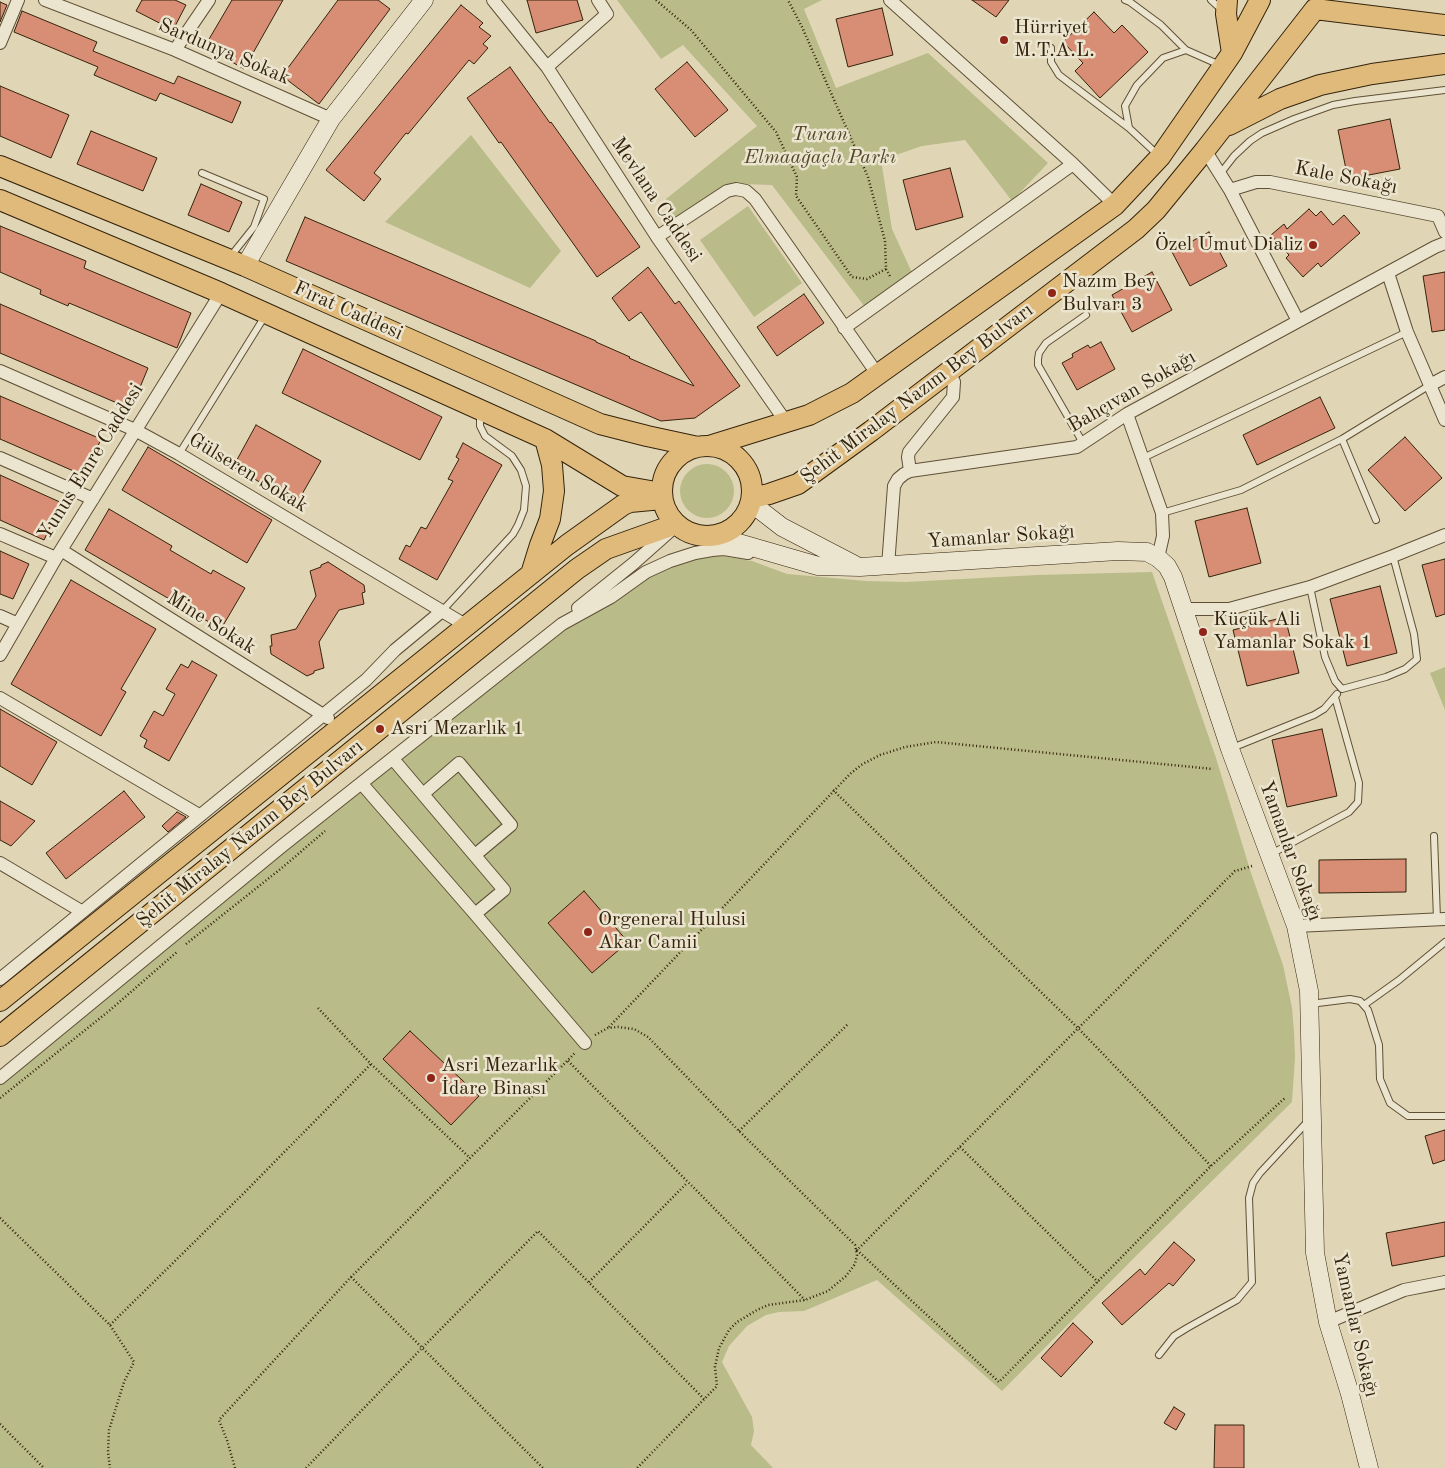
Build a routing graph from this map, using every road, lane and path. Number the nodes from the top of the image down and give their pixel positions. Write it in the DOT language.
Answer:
graph roads {
  1 [pos="18,0"];
  2 [pos="45,0"];
  3 [pos="209,0"];
  4 [pos="424,0"];
  5 [pos="493,0"];
  6 [pos="598,0"];
  7 [pos="656,0"];
  8 [pos="788,0"];
  9 [pos="890,0"];
  10 [pos="1125,0"];
  11 [pos="1210,0"];
  12 [pos="1260,0"];
  13 [pos="1314,4"];
  14 [pos="1226,7"];
  15 [pos="1445,25"];
  16 [pos="0,43"];
  17 [pos="1052,48"];
  18 [pos="175,50"];
  19 [pos="1186,50"];
  20 [pos="1227,60"];
  21 [pos="1445,64"];
  22 [pos="547,67"];
  23 [pos="1445,90"];
  24 [pos="331,119"];
  25 [pos="1129,128"];
  26 [pos="1220,130"];
  27 [pos="1205,150"];
  28 [pos="1160,157"];
  29 [pos="1073,164"];
  30 [pos="0,166"];
  31 [pos="202,173"];
  32 [pos="1220,174"];
  33 [pos="1230,190"];
  34 [pos="0,200"];
  35 [pos="1115,205"];
  36 [pos="1442,214"];
  37 [pos="1445,232"];
  38 [pos="658,237"];
  39 [pos="1445,243"];
  40 [pos="237,262"];
  41 [pos="1388,273"];
  42 [pos="221,293"];
  43 [pos="267,313"];
  44 [pos="1086,315"];
  45 [pos="1298,321"];
  46 [pos="844,328"];
  47 [pos="1407,332"];
  48 [pos="0,371"];
  49 [pos="949,372"];
  50 [pos="878,375"];
  51 [pos="1445,377"];
  52 [pos="1430,385"];
  53 [pos="480,410"];
  54 [pos="1127,414"];
  55 [pos="1445,420"];
  56 [pos="786,422"];
  57 [pos="135,430"];
  58 [pos="544,439"];
  59 [pos="1342,439"];
  60 [pos="1084,443"];
  61 [pos="704,446"];
  62 [pos="179,454"];
  63 [pos="0,458"];
  64 [pos="1143,458"];
  65 [pos="910,471"];
  66 [pos="662,496"];
  67 [pos="93,499"];
  68 [pos="751,501"];
  69 [pos="1162,513"];
  70 [pos="1376,520"];
  71 [pos="676,525"];
  72 [pos="0,534"];
  73 [pos="1445,535"];
  74 [pos="714,536"];
  75 [pos="765,551"];
  76 [pos="58,554"];
  77 [pos="1394,556"];
  78 [pos="1158,558"];
  79 [pos="888,566"];
  80 [pos="860,567"];
  81 [pos="531,574"];
  82 [pos="1310,587"];
  83 [pos="1183,609"];
  84 [pos="442,611"];
  85 [pos="0,616"];
  86 [pos="18,624"];
  87 [pos="562,624"];
  88 [pos="467,626"];
  89 [pos="0,655"];
  90 [pos="1342,689"];
  91 [pos="1335,697"];
  92 [pos="0,698"];
  93 [pos="323,715"];
  94 [pos="341,726"];
  95 [pos="1230,749"];
  96 [pos="393,759"];
  97 [pos="1213,769"];
  98 [pos="362,784"];
  99 [pos="833,790"];
  100 [pos="423,794"];
  101 [pos="199,816"];
  102 [pos="326,830"];
  103 [pos="1434,836"];
  104 [pos="475,855"];
  105 [pos="1270,855"];
  106 [pos="0,863"];
  107 [pos="1252,866"];
  108 [pos="81,911"];
  109 [pos="476,914"];
  110 [pos="1441,919"];
  111 [pos="1296,926"];
  112 [pos="1445,942"];
  113 [pos="0,979"];
  114 [pos="0,1001"];
  115 [pos="1310,1004"];
  116 [pos="1364,1005"];
  117 [pos="318,1008"];
  118 [pos="848,1024"];
  119 [pos="608,1028"];
  120 [pos="1078,1028"];
  121 [pos="0,1036"];
  122 [pos="585,1043"];
  123 [pos="567,1061"];
  124 [pos="371,1064"];
  125 [pos="0,1078"];
  126 [pos="1286,1097"];
  127 [pos="0,1098"];
  128 [pos="1313,1116"];
  129 [pos="1445,1116"];
  130 [pos="739,1131"];
  131 [pos="959,1147"];
  132 [pos="470,1158"];
  133 [pos="1211,1166"];
  134 [pos="687,1183"];
  135 [pos="0,1218"];
  136 [pos="857,1250"];
  137 [pos="351,1277"];
  138 [pos="589,1282"];
  139 [pos="1098,1282"];
  140 [pos="1445,1282"];
  141 [pos="805,1300"];
  142 [pos="1328,1322"];
  143 [pos="110,1325"];
  144 [pos="422,1348"];
  145 [pos="1159,1355"];
  146 [pos="704,1399"];
  147 [pos="0,1424"];
  148 [pos="44,1468"];
  149 [pos="110,1468"];
  150 [pos="235,1468"];
  151 [pos="306,1468"];
  152 [pos="543,1468"];
  153 [pos="637,1468"];
  154 [pos="1369,1468"];
  1 -- 16 [label="street"];
  2 -- 18 [label="street, Sardunya Sokak"];
  3 -- 18 [label="street"];
  4 -- 24 [label="street"];
  5 -- 22 [label="street, Mevlana Caddesi"];
  6 -- 22 [label="street"];
  7 -- 8 [label="path"];
  9 -- 29 [label="street"];
  10 -- 19 [label="lane"];
  11 -- 14 [label="lane"];
  12 -- 20 [label="main road, Şehit Miralay Nazım Bey Bulvarı"];
  13 -- 15 [label="main road"];
  13 -- 26 [label="main road, Şehit Miralay Nazım Bey Bulvarı"];
  14 -- 20 [label="main road"];
  17 -- 25 [label="lane"];
  18 -- 24 [label="street, Sardunya Sokak"];
  19 -- 20 [label="lane"];
  19 -- 25 [label="lane"];
  20 -- 28 [label="main road, Şehit Miralay Nazım Bey Bulvarı"];
  21 -- 26 [label="main road"];
  22 -- 38 [label="street, Mevlana Caddesi"];
  23 -- 32 [label="lane"];
  24 -- 40 [label="street"];
  25 -- 28 [label="lane"];
  26 -- 27 [label="main road, Şehit Miralay Nazım Bey Bulvarı"];
  27 -- 32 [label="street"];
  27 -- 49 [label="main road, Şehit Miralay Nazım Bey Bulvarı"];
  28 -- 35 [label="main road, Şehit Miralay Nazım Bey Bulvarı"];
  29 -- 35 [label="street"];
  29 -- 46 [label="street"];
  30 -- 40 [label="main road, Fırat Caddesi"];
  31 -- 40 [label="lane"];
  32 -- 33 [label="street"];
  33 -- 36 [label="street, Kale Sokağı"];
  33 -- 45 [label="street"];
  34 -- 42 [label="main road, Fırat Caddesi"];
  35 -- 50 [label="main road, Şehit Miralay Nazım Bey Bulvarı"];
  36 -- 37 [label="street, Kale Sokağı"];
  38 -- 46 [label="street"];
  38 -- 56 [label="street, Mevlana Caddesi"];
  39 -- 41 [label="street, Bahçıvan Sokağı"];
  40 -- 61 [label="main road, Fırat Caddesi"];
  41 -- 45 [label="street, Bahçıvan Sokağı"];
  41 -- 47 [label="street"];
  42 -- 43 [label="main road, Fırat Caddesi"];
  42 -- 57 [label="street, Yunus Emre Caddesi"];
  43 -- 53 [label="main road, Fırat Caddesi"];
  43 -- 62 [label="lane"];
  44 -- 60 [label="lane"];
  45 -- 54 [label="street, Bahçıvan Sokağı"];
  46 -- 50 [label="street"];
  47 -- 52 [label="street"];
  47 -- 64 [label="lane"];
  48 -- 57 [label="street, Gülseren Sokak"];
  49 -- 65 [label="street"];
  49 -- 68 [label="main road, Şehit Miralay Nazım Bey Bulvarı"];
  50 -- 56 [label="main road, Şehit Miralay Nazım Bey Bulvarı"];
  51 -- 52 [label="street"];
  52 -- 55 [label="street"];
  52 -- 59 [label="lane"];
  53 -- 58 [label="main road, Fırat Caddesi"];
  53 -- 84 [label="lane"];
  54 -- 60 [label="street, Bahçıvan Sokağı"];
  54 -- 64 [label="street"];
  56 -- 61 [label="main road, Şehit Miralay Nazım Bey Bulvarı"];
  57 -- 62 [label="street, Gülseren Sokak"];
  57 -- 67 [label="street, Yunus Emre Caddesi"];
  58 -- 66 [label="main road, Fırat Caddesi"];
  58 -- 81 [label="main road"];
  59 -- 69 [label="lane"];
  59 -- 70 [label="lane"];
  60 -- 65 [label="street, Bahçıvan Sokağı"];
  61 -- 66 [label="main road"];
  61 -- 68 [label="main road"];
  62 -- 84 [label="street, Gülseren Sokak"];
  63 -- 67 [label="street"];
  64 -- 69 [label="street"];
  65 -- 79 [label="street"];
  66 -- 71 [label="main road"];
  66 -- 81 [label="main road, Şehit Miralay Nazım Bey Bulvarı"];
  67 -- 76 [label="street, Yunus Emre Caddesi"];
  68 -- 74 [label="main road"];
  68 -- 80 [label="street"];
  69 -- 78 [label="street"];
  71 -- 74 [label="main road"];
  71 -- 87 [label="street"];
  71 -- 121 [label="main road, Şehit Miralay Nazım Bey Bulvarı"];
  72 -- 76 [label="street, Mine Sokak"];
  73 -- 77 [label="street"];
  74 -- 75 [label="street, Yamanlar Sokağı"];
  75 -- 80 [label="street, Yamanlar Sokağı"];
  75 -- 87 [label="street"];
  76 -- 86 [label="street, Yunus Emre Caddesi"];
  76 -- 93 [label="street, Mine Sokak"];
  77 -- 82 [label="street"];
  77 -- 90 [label="lane"];
  78 -- 79 [label="street, Yamanlar Sokağı"];
  78 -- 83 [label="street, Yamanlar Sokağı"];
  79 -- 80 [label="street, Yamanlar Sokağı"];
  81 -- 88 [label="main road, Şehit Miralay Nazım Bey Bulvarı"];
  82 -- 83 [label="street"];
  82 -- 90 [label="lane"];
  83 -- 95 [label="street, Yamanlar Sokağı"];
  84 -- 88 [label="street, Gülseren Sokak"];
  84 -- 93 [label="street"];
  85 -- 86 [label="street"];
  86 -- 89 [label="street, Yunus Emre Caddesi"];
  87 -- 96 [label="street"];
  88 -- 94 [label="main road, Şehit Miralay Nazım Bey Bulvarı"];
  90 -- 91 [label="lane"];
  91 -- 95 [label="lane"];
  91 -- 105 [label="lane"];
  92 -- 101 [label="street"];
  93 -- 94 [label="street, Mine Sokak"];
  93 -- 101 [label="street"];
  94 -- 114 [label="main road, Şehit Miralay Nazım Bey Bulvarı"];
  95 -- 105 [label="street, Yamanlar Sokağı"];
  96 -- 98 [label="street"];
  96 -- 100 [label="street"];
  97 -- 99 [label="path"];
  98 -- 109 [label="street"];
  98 -- 125 [label="street"];
  99 -- 119 [label="path"];
  99 -- 120 [label="path"];
  100 -- 104 [label="street"];
  100 -- 104 [label="street"];
  101 -- 108 [label="street"];
  102 -- 127 [label="path"];
  103 -- 110 [label="lane"];
  104 -- 109 [label="street"];
  105 -- 111 [label="street, Yamanlar Sokağı"];
  106 -- 108 [label="street"];
  107 -- 120 [label="path"];
  108 -- 113 [label="street"];
  109 -- 122 [label="street"];
  110 -- 111 [label="street"];
  111 -- 115 [label="street, Yamanlar Sokağı"];
  112 -- 116 [label="lane"];
  115 -- 116 [label="lane"];
  115 -- 128 [label="street, Yamanlar Sokağı"];
  116 -- 129 [label="lane"];
  117 -- 124 [label="path"];
  118 -- 130 [label="path"];
  119 -- 122 [label="path"];
  119 -- 130 [label="path"];
  120 -- 131 [label="path"];
  120 -- 133 [label="path"];
  122 -- 123 [label="path"];
  123 -- 132 [label="path"];
  123 -- 134 [label="path"];
  124 -- 132 [label="path"];
  124 -- 143 [label="path"];
  126 -- 133 [label="path"];
  128 -- 142 [label="street, Yamanlar Sokağı"];
  128 -- 145 [label="lane"];
  130 -- 136 [label="path"];
  131 -- 136 [label="path"];
  131 -- 139 [label="path"];
  132 -- 137 [label="path"];
  133 -- 139 [label="path"];
  134 -- 138 [label="path"];
  134 -- 141 [label="path"];
  135 -- 143 [label="path"];
  136 -- 139 [label="path"];
  136 -- 141 [label="path"];
  137 -- 144 [label="path"];
  137 -- 150 [label="path"];
  138 -- 144 [label="path"];
  138 -- 146 [label="path"];
  140 -- 142 [label="street"];
  141 -- 146 [label="path"];
  142 -- 154 [label="street, Yamanlar Sokağı"];
  143 -- 149 [label="path"];
  144 -- 151 [label="path"];
  144 -- 152 [label="path"];
  146 -- 153 [label="path"];
  147 -- 148 [label="path"];
}
